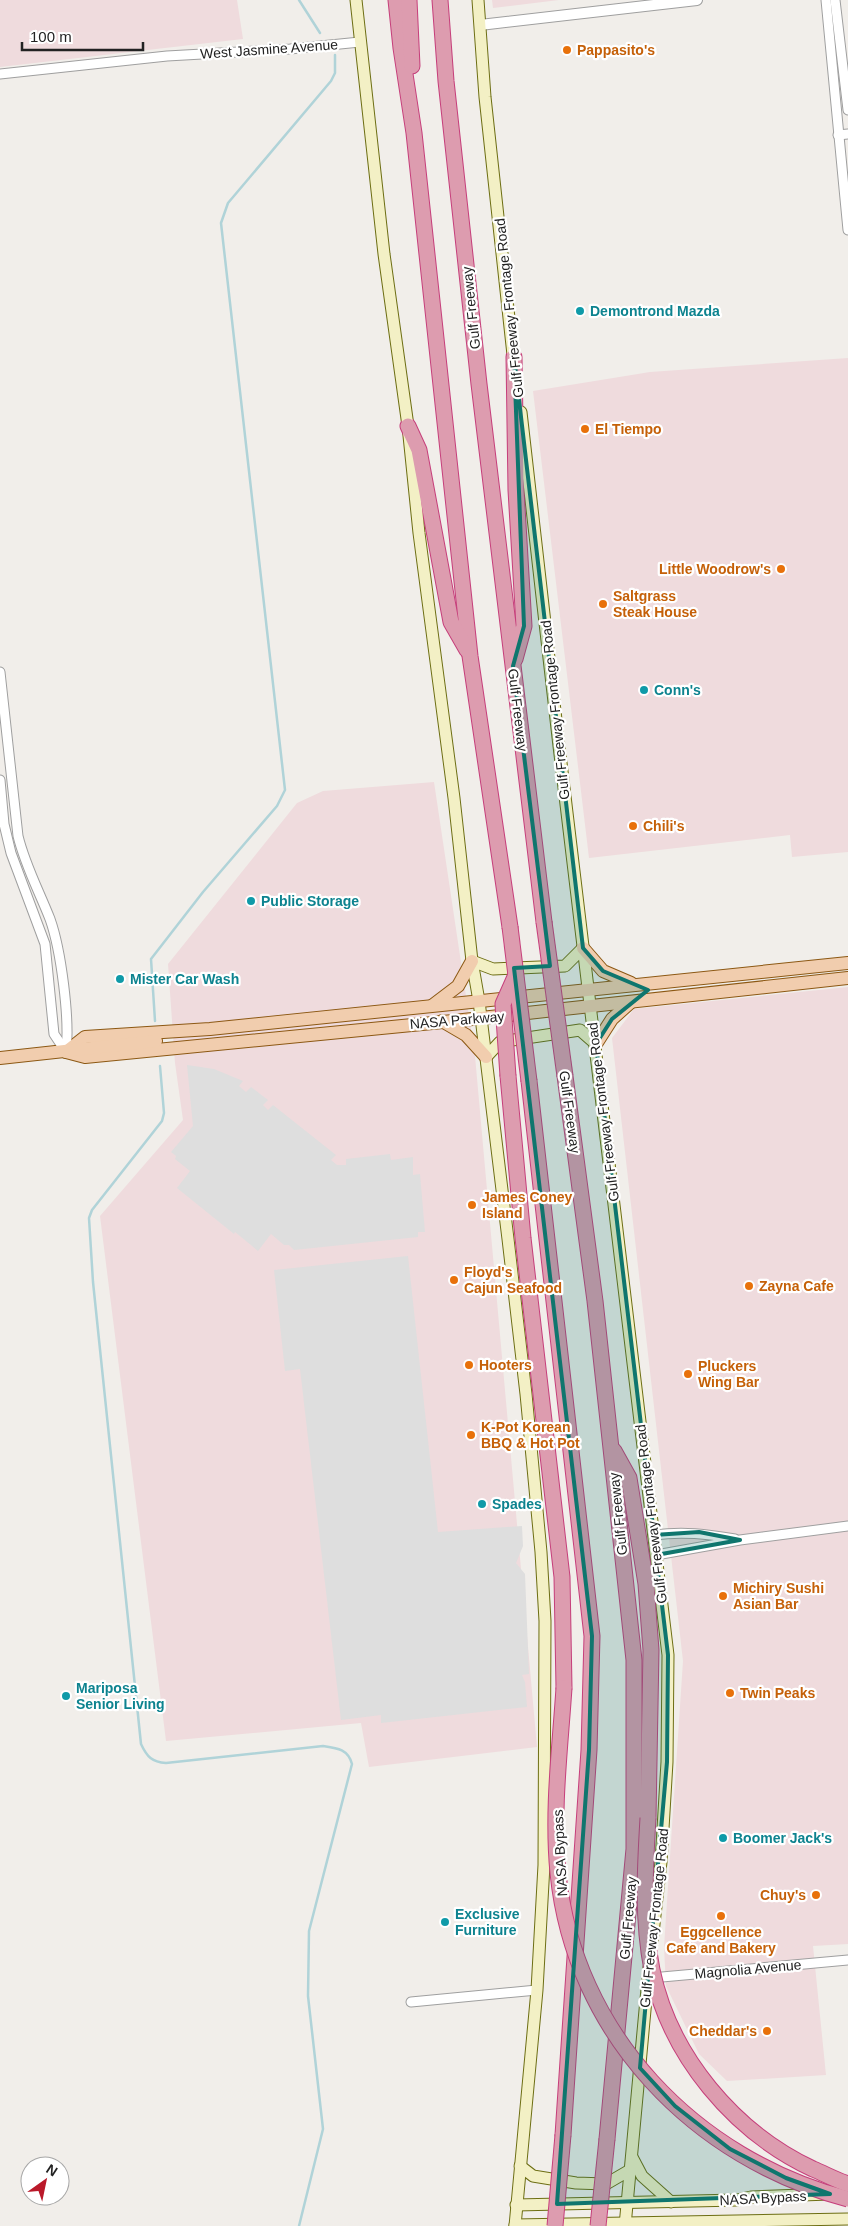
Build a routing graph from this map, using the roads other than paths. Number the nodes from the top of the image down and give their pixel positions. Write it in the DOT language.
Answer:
graph roads {
  1 [pos="356,0"];
  2 [pos="396,0"];
  3 [pos="409,0"];
  4 [pos="438,0"];
  5 [pos="478,0"];
  6 [pos="697,0"];
  7 [pos="826,0"];
  8 [pos="835,0"];
  9 [pos="480,25"];
  10 [pos="360,42"];
  11 [pos="0,74"];
  12 [pos="848,110"];
  13 [pos="414,133"];
  14 [pos="848,134"];
  15 [pos="838,135"];
  16 [pos="848,229"];
  17 [pos="514,357"];
  18 [pos="408,426"];
  19 [pos="470,656"];
  20 [pos="513,666"];
  21 [pos="0,672"];
  22 [pos="3,728"];
  23 [pos="0,780"];
  24 [pos="583,948"];
  25 [pos="472,961"];
  26 [pos="848,963"];
  27 [pos="515,977"];
  28 [pos="848,978"];
  29 [pos="633,984"];
  30 [pos="588,988"];
  31 [pos="479,1001"];
  32 [pos="632,1001"];
  33 [pos="432,1006"];
  34 [pos="590,1006"];
  35 [pos="481,1018"];
  36 [pos="442,1021"];
  37 [pos="210,1029"];
  38 [pos="596,1044"];
  39 [pos="212,1046"];
  40 [pos="66,1052"];
  41 [pos="486,1057"];
  42 [pos="0,1058"];
  43 [pos="610,1444"];
  44 [pos="848,1526"];
  45 [pos="654,1535"];
  46 [pos="740,1540"];
  47 [pos="656,1555"];
  48 [pos="848,1960"];
  49 [pos="648,1978"];
  50 [pos="537,1990"];
  51 [pos="411,2002"];
  52 [pos="632,2156"];
  53 [pos="520,2166"];
  54 [pos="630,2170"];
  55 [pos="848,2184"];
  56 [pos="848,2193"];
  57 [pos="848,2199"];
  58 [pos="671,2202"];
  59 [pos="627,2203"];
  60 [pos="516,2205"];
  61 [pos="848,2219"];
  62 [pos="625,2224"];
  63 [pos="657,2224"];
  64 [pos="515,2225"];
  65 [pos="555,2226"];
  66 [pos="598,2226"];
  1 -- 10 [label="main road"];
  2 -- 13 [label="highway"];
  3 -- 13 [label="highway"];
  4 -- 20 [label="highway, Gulf Freeway"];
  5 -- 9 [label="main road, Gulf Freeway Frontage Road"];
  6 -- 9 [label="street"];
  7 -- 15 [label="street"];
  8 -- 12 [label="street"];
  9 -- 17 [label="main road, Gulf Freeway Frontage Road"];
  10 -- 11 [label="street, West Jasmine Avenue"];
  10 -- 18 [label="main road"];
  13 -- 19 [label="highway"];
  14 -- 15 [label="street"];
  15 -- 16 [label="street"];
  17 -- 20 [label="highway"];
  17 -- 24 [label="main road, Gulf Freeway Frontage Road"];
  18 -- 19 [label="highway"];
  18 -- 25 [label="main road"];
  19 -- 27 [label="highway, bridge"];
  20 -- 43 [label="highway, Gulf Freeway, bridge"];
  21 -- 22 [label="street"];
  22 -- 40 [label="street"];
  23 -- 40 [label="street"];
  24 -- 25 [label="main road"];
  24 -- 29 [label="main road"];
  24 -- 30 [label="main road, Gulf Freeway Frontage Road"];
  25 -- 31 [label="main road"];
  25 -- 33 [label="main road"];
  26 -- 29 [label="main road, NASA Parkway"];
  27 -- 57 [label="highway, NASA Bypass, bridge"];
  27 -- 65 [label="highway, bridge"];
  28 -- 32 [label="main road, NASA Parkway"];
  29 -- 30 [label="main road, NASA Parkway"];
  30 -- 31 [label="main road, NASA Parkway"];
  30 -- 34 [label="main road, Gulf Freeway Frontage Road"];
  31 -- 33 [label="main road, NASA Parkway"];
  31 -- 35 [label="main road"];
  32 -- 34 [label="main road, NASA Parkway"];
  32 -- 38 [label="main road"];
  33 -- 37 [label="main road, NASA Parkway"];
  34 -- 35 [label="main road, NASA Parkway"];
  34 -- 38 [label="main road, Gulf Freeway Frontage Road"];
  35 -- 36 [label="main road, NASA Parkway"];
  35 -- 41 [label="main road"];
  36 -- 39 [label="main road, NASA Parkway"];
  36 -- 41 [label="main road"];
  37 -- 39 [label="main road"];
  37 -- 40 [label="main road, NASA Parkway"];
  38 -- 41 [label="main road"];
  38 -- 45 [label="main road, Gulf Freeway Frontage Road"];
  39 -- 40 [label="main road, NASA Parkway"];
  40 -- 42 [label="main road, NASA Parkway"];
  41 -- 50 [label="main road"];
  43 -- 55 [label="highway, NASA Bypass, bridge"];
  43 -- 66 [label="highway, Gulf Freeway, bridge"];
  44 -- 46 [label="street"];
  45 -- 46 [label="street"];
  45 -- 47 [label="main road, Gulf Freeway Frontage Road"];
  46 -- 47 [label="street"];
  47 -- 49 [label="main road, Gulf Freeway Frontage Road"];
  48 -- 49 [label="street, Magnolia Avenue"];
  49 -- 52 [label="main road, Gulf Freeway Frontage Road"];
  50 -- 51 [label="street"];
  50 -- 53 [label="main road"];
  52 -- 54 [label="main road, Gulf Freeway Frontage Road"];
  52 -- 58 [label="main road"];
  53 -- 54 [label="main road"];
  53 -- 60 [label="main road"];
  54 -- 59 [label="main road, Gulf Freeway Frontage Road"];
  56 -- 58 [label="main road, NASA Bypass"];
  58 -- 59 [label="main road, NASA Bypass"];
  59 -- 60 [label="main road, NASA Bypass"];
  59 -- 62 [label="main road, Gulf Freeway Frontage Road"];
  60 -- 64 [label="main road"];
  61 -- 63 [label="main road, NASA Bypass"];
  62 -- 63 [label="main road, NASA Bypass"];
  62 -- 64 [label="main road, NASA Bypass"];
}
